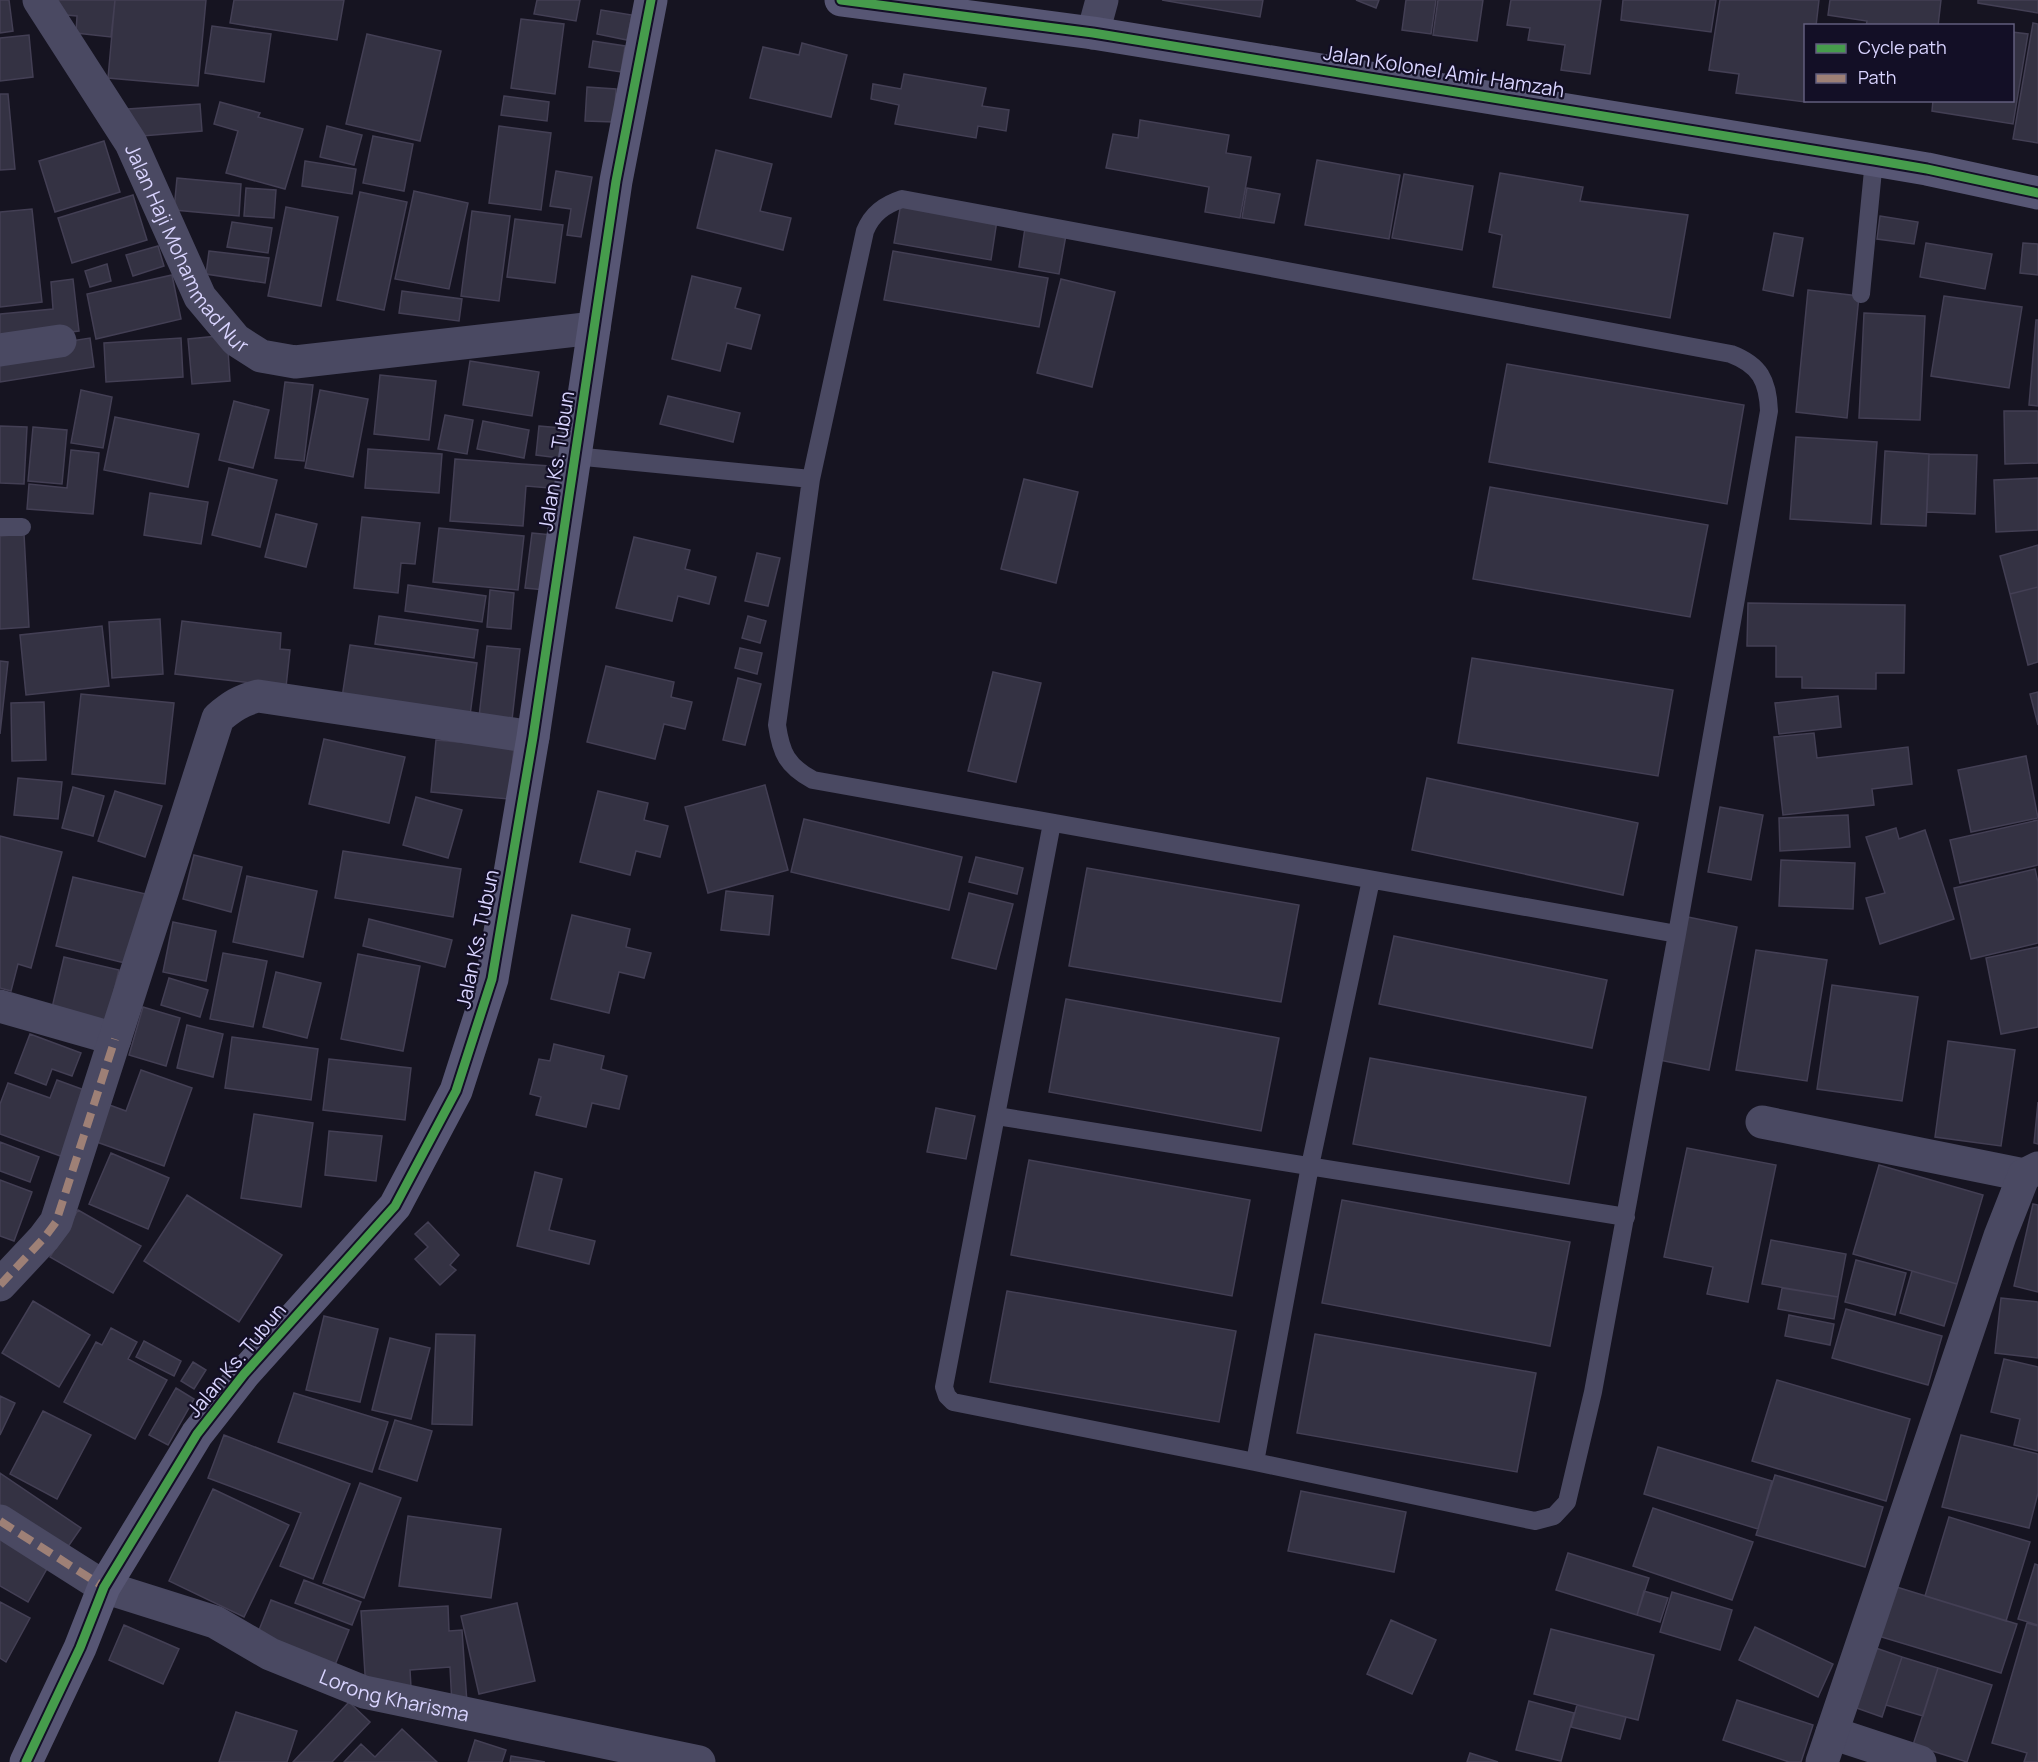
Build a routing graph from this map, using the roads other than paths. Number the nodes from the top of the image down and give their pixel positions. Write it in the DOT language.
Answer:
graph roads {
  1 [pos="39,0"];
  2 [pos="651,0"];
  3 [pos="841,0"];
  4 [pos="1102,0"];
  5 [pos="1092,33"];
  6 [pos="1874,160"];
  7 [pos="2038,193"];
  8 [pos="1861,294"];
  9 [pos="594,328"];
  10 [pos="60,341"];
  11 [pos="0,350"];
  12 [pos="574,456"];
  13 [pos="811,479"];
  14 [pos="22,527"];
  15 [pos="0,528"];
  16 [pos="533,737"];
  17 [pos="1052,823"];
  18 [pos="1371,880"];
  19 [pos="1677,934"];
  20 [pos="0,1006"];
  21 [pos="115,1039"];
  22 [pos="997,1116"];
  23 [pos="1762,1122"];
  24 [pos="1310,1166"];
  25 [pos="2031,1172"];
  26 [pos="1626,1217"];
  27 [pos="0,1286"];
  28 [pos="1255,1462"];
  29 [pos="0,1521"];
  30 [pos="104,1587"];
  31 [pos="1827,1748"];
  32 [pos="26,1762"];
  33 [pos="699,1762"];
  34 [pos="1920,1762"];
  1 -- 9 [label="street, Jalan Haji Mohammad Nur"];
  2 -- 9 [label="street, Jalan Ks. Tubun"];
  3 -- 5 [label="street, Jalan Kolonel Amir Hamzah"];
  4 -- 5 [label="street"];
  5 -- 6 [label="street, Jalan Kolonel Amir Hamzah"];
  6 -- 7 [label="street, Jalan Kolonel Amir Hamzah"];
  6 -- 8 [label="lane"];
  9 -- 12 [label="street, Jalan Ks. Tubun"];
  10 -- 11 [label="street"];
  12 -- 13 [label="lane"];
  12 -- 16 [label="street, Jalan Ks. Tubun"];
  13 -- 17 [label="lane"];
  13 -- 19 [label="lane"];
  14 -- 15 [label="lane"];
  16 -- 21 [label="street"];
  16 -- 30 [label="street, Jalan Ks. Tubun"];
  17 -- 18 [label="lane"];
  17 -- 22 [label="lane"];
  18 -- 19 [label="lane"];
  18 -- 24 [label="lane"];
  19 -- 26 [label="lane"];
  20 -- 21 [label="street"];
  21 -- 27 [label="street"];
  22 -- 24 [label="lane"];
  22 -- 28 [label="lane"];
  23 -- 25 [label="street"];
  24 -- 26 [label="lane"];
  24 -- 28 [label="lane"];
  25 -- 31 [label="street"];
  26 -- 28 [label="lane"];
  29 -- 30 [label="street, Lorong Kharisma"];
  30 -- 32 [label="street, Jalan Ks. Tubun"];
  30 -- 33 [label="street, Lorong Kharisma"];
  31 -- 34 [label="street"];
}
